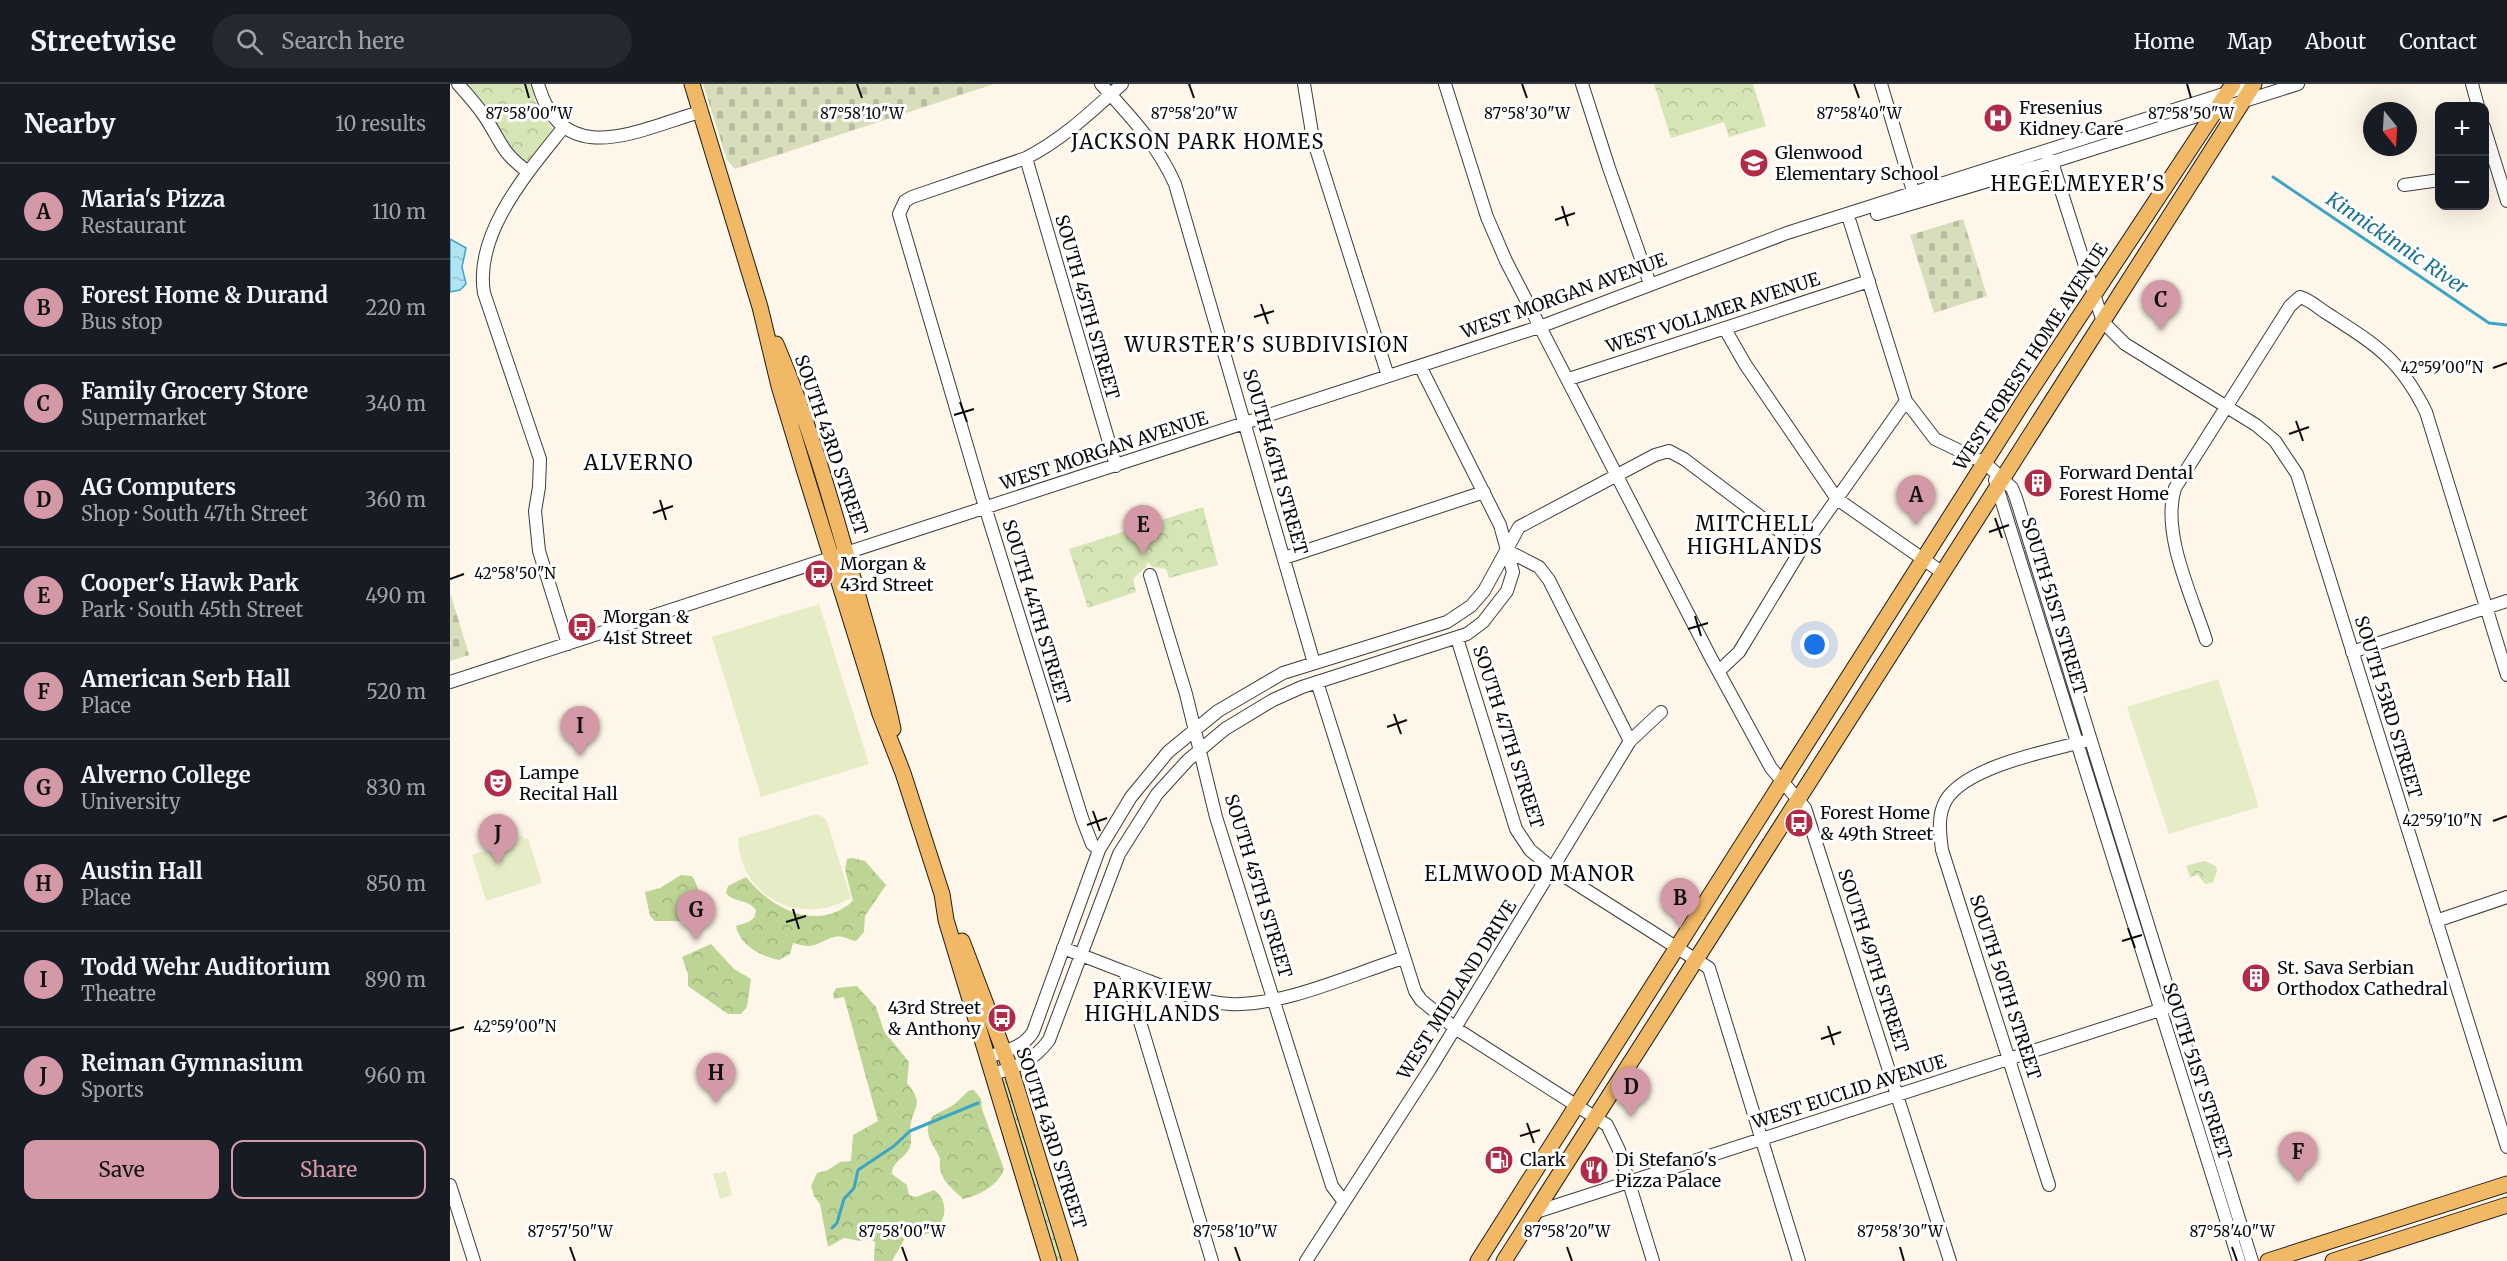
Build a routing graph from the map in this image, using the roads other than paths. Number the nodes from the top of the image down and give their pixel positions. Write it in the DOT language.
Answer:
graph roads {
  1 [pos="458,84"];
  2 [pos="538,84"];
  3 [pos="692,84"];
  4 [pos="1101,84"];
  5 [pos="1122,84"];
  6 [pos="1304,84"];
  7 [pos="1445,84"];
  8 [pos="1582,84"];
  9 [pos="1881,84"];
  10 [pos="2255,84"];
  11 [pos="2298,84"];
  12 [pos="2472,84"];
  13 [pos="2230,89"];
  14 [pos="1110,94"];
  15 [pos="2244,101"];
  16 [pos="2477,102"];
  17 [pos="2216,110"];
  18 [pos="700,112"];
  19 [pos="563,128"];
  20 [pos="2049,157"];
  21 [pos="1026,158"];
  22 [pos="2490,164"];
  23 [pos="528,172"];
  24 [pos="2435,181"];
  25 [pos="2404,185"];
  26 [pos="1915,198"];
  27 [pos="2507,201"];
  28 [pos="1850,222"];
  29 [pos="1766,243"];
  30 [pos="1869,281"];
  31 [pos="1650,284"];
  32 [pos="2093,296"];
  33 [pos="760,307"];
  34 [pos="2103,322"];
  35 [pos="1542,326"];
  36 [pos="1725,329"];
  37 [pos="1420,366"];
  38 [pos="1388,376"];
  39 [pos="1569,379"];
  40 [pos="1906,401"];
  41 [pos="2227,408"];
  42 [pos="1245,423"];
  43 [pos="1985,463"];
  44 [pos="1116,466"];
  45 [pos="1616,476"];
  46 [pos="2000,481"];
  47 [pos="827,488"];
  48 [pos="1484,492"];
  49 [pos="811,493"];
  50 [pos="1837,499"];
  51 [pos="986,509"];
  52 [pos="1802,548"];
  53 [pos="1506,550"];
  54 [pos="847,553"];
  55 [pos="831,558"];
  56 [pos="1284,558"];
  57 [pos="1923,560"];
  58 [pos="1943,573"];
  59 [pos="1150,575"];
  60 [pos="2507,601"];
  61 [pos="2486,608"];
  62 [pos="1457,638"];
  63 [pos="2206,640"];
  64 [pos="568,644"];
  65 [pos="2352,652"];
  66 [pos="1314,663"];
  67 [pos="1720,670"];
  68 [pos="2507,675"];
  69 [pos="450,682"];
  70 [pos="1317,682"];
  71 [pos="1661,712"];
  72 [pos="1194,729"];
  73 [pos="2091,739"];
  74 [pos="1630,741"];
  75 [pos="2077,743"];
  76 [pos="1199,750"];
  77 [pos="903,772"];
  78 [pos="1783,782"];
  79 [pos="1799,798"];
  80 [pos="1099,850"];
  81 [pos="1553,869"];
  82 [pos="942,894"];
  83 [pos="2507,897"];
  84 [pos="2436,921"];
  85 [pos="1063,948"];
  86 [pos="1687,953"];
  87 [pos="1082,956"];
  88 [pos="1403,958"];
  89 [pos="1125,972"];
  90 [pos="1275,1000"];
  91 [pos="2173,1006"];
  92 [pos="2159,1010"];
  93 [pos="1455,1028"];
  94 [pos="1004,1052"];
  95 [pos="988,1057"];
  96 [pos="2009,1058"];
  97 [pos="1010,1068"];
  98 [pos="993,1074"];
  99 [pos="1897,1095"];
  100 [pos="1586,1112"];
  101 [pos="1762,1140"];
  102 [pos="2507,1147"];
  103 [pos="1628,1181"];
  104 [pos="2507,1184"];
  105 [pos="450,1185"];
  106 [pos="2049,1185"];
  107 [pos="1344,1202"];
  108 [pos="2507,1205"];
  109 [pos="1536,1212"];
  110 [pos="1482,1255"];
  111 [pos="474,1261"];
  112 [pos="1049,1261"];
  113 [pos="1070,1261"];
  114 [pos="1212,1261"];
  115 [pos="1306,1261"];
  116 [pos="1504,1261"];
  117 [pos="1653,1261"];
  118 [pos="1800,1261"];
  119 [pos="1950,1261"];
  120 [pos="2239,1261"];
  121 [pos="2252,1261"];
  122 [pos="2268,1261"];
  123 [pos="2333,1261"];
  1 -- 23 [label="street"];
  2 -- 19 [label="street"];
  3 -- 18 [label="main road, SOUTH 43RD STREET"];
  4 -- 14 [label="street, SOUTH 46TH STREET"];
  5 -- 14 [label="street"];
  6 -- 38 [label="street"];
  7 -- 35 [label="street, SOUTH 49TH STREET"];
  8 -- 31 [label="street"];
  9 -- 26 [label="street"];
  10 -- 13 [label="street, WEST MORGAN AVENUE"];
  10 -- 15 [label="main road, WEST FOREST HOME AVENUE"];
  11 -- 15 [label="street, WEST MORGAN AVENUE"];
  12 -- 16 [label="street"];
  13 -- 17 [label="main road, WEST FOREST HOME AVENUE"];
  13 -- 20 [label="street, WEST MORGAN AVENUE"];
  14 -- 21 [label="street"];
  14 -- 42 [label="street, SOUTH 46TH STREET"];
  15 -- 17 [label="street, WEST MORGAN AVENUE"];
  15 -- 34 [label="main road, WEST FOREST HOME AVENUE"];
  17 -- 20 [label="street, WEST MORGAN AVENUE"];
  17 -- 32 [label="main road, WEST FOREST HOME AVENUE"];
  18 -- 19 [label="street"];
  18 -- 33 [label="main road, SOUTH 43RD STREET"];
  19 -- 23 [label="street"];
  20 -- 26 [label="street, WEST MORGAN AVENUE"];
  20 -- 32 [label="street"];
  21 -- 44 [label="street, SOUTH 45TH STREET"];
  21 -- 51 [label="street, SOUTH 44TH STREET"];
  22 -- 27 [label="street"];
  23 -- 64 [label="street"];
  24 -- 25 [label="street"];
  26 -- 28 [label="street, WEST MORGAN AVENUE"];
  26 -- 29 [label="street, WEST MORGAN AVENUE"];
  28 -- 29 [label="street, WEST MORGAN AVENUE"];
  28 -- 30 [label="street"];
  29 -- 31 [label="street, WEST MORGAN AVENUE"];
  30 -- 36 [label="street, WEST VOLLMER AVENUE"];
  30 -- 40 [label="street"];
  31 -- 35 [label="street, WEST MORGAN AVENUE"];
  32 -- 34 [label="street"];
  32 -- 43 [label="main road, WEST FOREST HOME AVENUE"];
  33 -- 47 [label="main road, SOUTH 43RD STREET"];
  33 -- 49 [label="main road, SOUTH 43RD STREET"];
  34 -- 41 [label="street, SOUTH 53RD STREET"];
  34 -- 46 [label="main road, WEST FOREST HOME AVENUE"];
  35 -- 37 [label="street, WEST MORGAN AVENUE"];
  35 -- 39 [label="street, SOUTH 49TH STREET"];
  36 -- 39 [label="street, WEST VOLLMER AVENUE"];
  36 -- 50 [label="street"];
  37 -- 38 [label="street, WEST MORGAN AVENUE"];
  37 -- 48 [label="street"];
  38 -- 42 [label="street, WEST MORGAN AVENUE"];
  39 -- 45 [label="street, SOUTH 49TH STREET"];
  40 -- 43 [label="street"];
  40 -- 50 [label="street"];
  41 -- 61 [label="street"];
  41 -- 63 [label="street"];
  41 -- 65 [label="street, SOUTH 53RD STREET"];
  42 -- 44 [label="street, WEST MORGAN AVENUE"];
  42 -- 56 [label="street, SOUTH 46TH STREET"];
  43 -- 46 [label="street, SOUTH 51ST STREET"];
  43 -- 57 [label="main road, WEST FOREST HOME AVENUE"];
  44 -- 51 [label="street, WEST MORGAN AVENUE"];
  45 -- 52 [label="street"];
  45 -- 53 [label="street"];
  45 -- 67 [label="street, SOUTH 49TH STREET"];
  46 -- 58 [label="main road, WEST FOREST HOME AVENUE"];
  46 -- 73 [label="street, SOUTH 51ST STREET"];
  46 -- 75 [label="street, SOUTH 51ST STREET"];
  47 -- 49 [label="main road"];
  47 -- 54 [label="main road, SOUTH 43RD STREET"];
  48 -- 53 [label="street"];
  48 -- 56 [label="street"];
  49 -- 55 [label="main road, SOUTH 43RD STREET"];
  50 -- 52 [label="street"];
  50 -- 57 [label="street"];
  51 -- 54 [label="street, WEST MORGAN AVENUE"];
  51 -- 80 [label="street, SOUTH 44TH STREET"];
  52 -- 67 [label="street"];
  53 -- 62 [label="street"];
  53 -- 66 [label="street"];
  53 -- 74 [label="street"];
  54 -- 55 [label="street, WEST MORGAN AVENUE"];
  54 -- 77 [label="main road, SOUTH 43RD STREET"];
  55 -- 64 [label="street, WEST MORGAN AVENUE"];
  55 -- 77 [label="main road, SOUTH 43RD STREET"];
  56 -- 66 [label="street, SOUTH 46TH STREET"];
  57 -- 58 [label="street"];
  57 -- 78 [label="main road, WEST FOREST HOME AVENUE"];
  58 -- 79 [label="main road, WEST FOREST HOME AVENUE"];
  59 -- 72 [label="street, SOUTH 45TH STREET"];
  60 -- 61 [label="street"];
  61 -- 65 [label="street"];
  61 -- 68 [label="street"];
  62 -- 70 [label="street"];
  62 -- 81 [label="street, SOUTH 47TH STREET"];
  64 -- 69 [label="street, WEST MORGAN AVENUE"];
  65 -- 84 [label="street, SOUTH 53RD STREET"];
  66 -- 72 [label="street"];
  67 -- 78 [label="street, SOUTH 49TH STREET"];
  70 -- 76 [label="street"];
  70 -- 88 [label="street"];
  71 -- 74 [label="street, WEST MIDLAND DRIVE"];
  72 -- 76 [label="street, SOUTH 45TH STREET"];
  72 -- 80 [label="street"];
  73 -- 75 [label="street"];
  73 -- 91 [label="street, SOUTH 51ST STREET"];
  74 -- 81 [label="street, WEST MIDLAND DRIVE"];
  75 -- 92 [label="street, SOUTH 51ST STREET"];
  75 -- 96 [label="street, SOUTH 50TH STREET"];
  76 -- 87 [label="street"];
  76 -- 90 [label="street, SOUTH 45TH STREET"];
  77 -- 82 [label="main road, SOUTH 43RD STREET"];
  78 -- 79 [label="street, SOUTH 49TH STREET"];
  78 -- 86 [label="main road, WEST FOREST HOME AVENUE"];
  79 -- 86 [label="main road, WEST FOREST HOME AVENUE"];
  79 -- 99 [label="street, SOUTH 49TH STREET"];
  80 -- 85 [label="street"];
  81 -- 86 [label="street, SOUTH 47TH STREET"];
  81 -- 93 [label="street, WEST MIDLAND DRIVE"];
  82 -- 94 [label="main road, SOUTH 43RD STREET"];
  82 -- 95 [label="main road, SOUTH 43RD STREET"];
  83 -- 84 [label="street"];
  84 -- 102 [label="street, SOUTH 53RD STREET"];
  85 -- 87 [label="street"];
  85 -- 94 [label="street"];
  86 -- 100 [label="main road, WEST FOREST HOME AVENUE"];
  86 -- 100 [label="main road, WEST FOREST HOME AVENUE"];
  86 -- 101 [label="street"];
  87 -- 89 [label="street"];
  87 -- 97 [label="street"];
  88 -- 90 [label="street"];
  88 -- 93 [label="street"];
  89 -- 90 [label="street"];
  89 -- 114 [label="street"];
  90 -- 107 [label="street, SOUTH 45TH STREET"];
  91 -- 92 [label="street, WEST EUCLID AVENUE"];
  91 -- 121 [label="street, SOUTH 51ST STREET"];
  92 -- 96 [label="street, WEST EUCLID AVENUE"];
  92 -- 120 [label="street, SOUTH 51ST STREET"];
  93 -- 100 [label="street"];
  93 -- 107 [label="street, WEST MIDLAND DRIVE"];
  94 -- 95 [label="street"];
  94 -- 97 [label="main road, SOUTH 43RD STREET"];
  95 -- 98 [label="main road, SOUTH 43RD STREET"];
  96 -- 99 [label="street, WEST EUCLID AVENUE"];
  96 -- 106 [label="street, SOUTH 50TH STREET"];
  97 -- 98 [label="street"];
  97 -- 113 [label="main road, SOUTH 43RD STREET"];
  98 -- 112 [label="main road, SOUTH 43RD STREET"];
  99 -- 101 [label="street, WEST EUCLID AVENUE"];
  99 -- 119 [label="street, SOUTH 49TH STREET"];
  100 -- 103 [label="street"];
  100 -- 109 [label="main road, WEST FOREST HOME AVENUE"];
  100 -- 110 [label="main road, WEST FOREST HOME AVENUE"];
  101 -- 103 [label="street, WEST EUCLID AVENUE"];
  101 -- 118 [label="street"];
  103 -- 109 [label="street, WEST EUCLID AVENUE"];
  103 -- 117 [label="street"];
  104 -- 122 [label="main road"];
  105 -- 111 [label="street"];
  107 -- 115 [label="street, WEST MIDLAND DRIVE"];
  108 -- 123 [label="main road"];
  109 -- 116 [label="main road, WEST FOREST HOME AVENUE"];
  110 -- 116 [label="street"];
}
